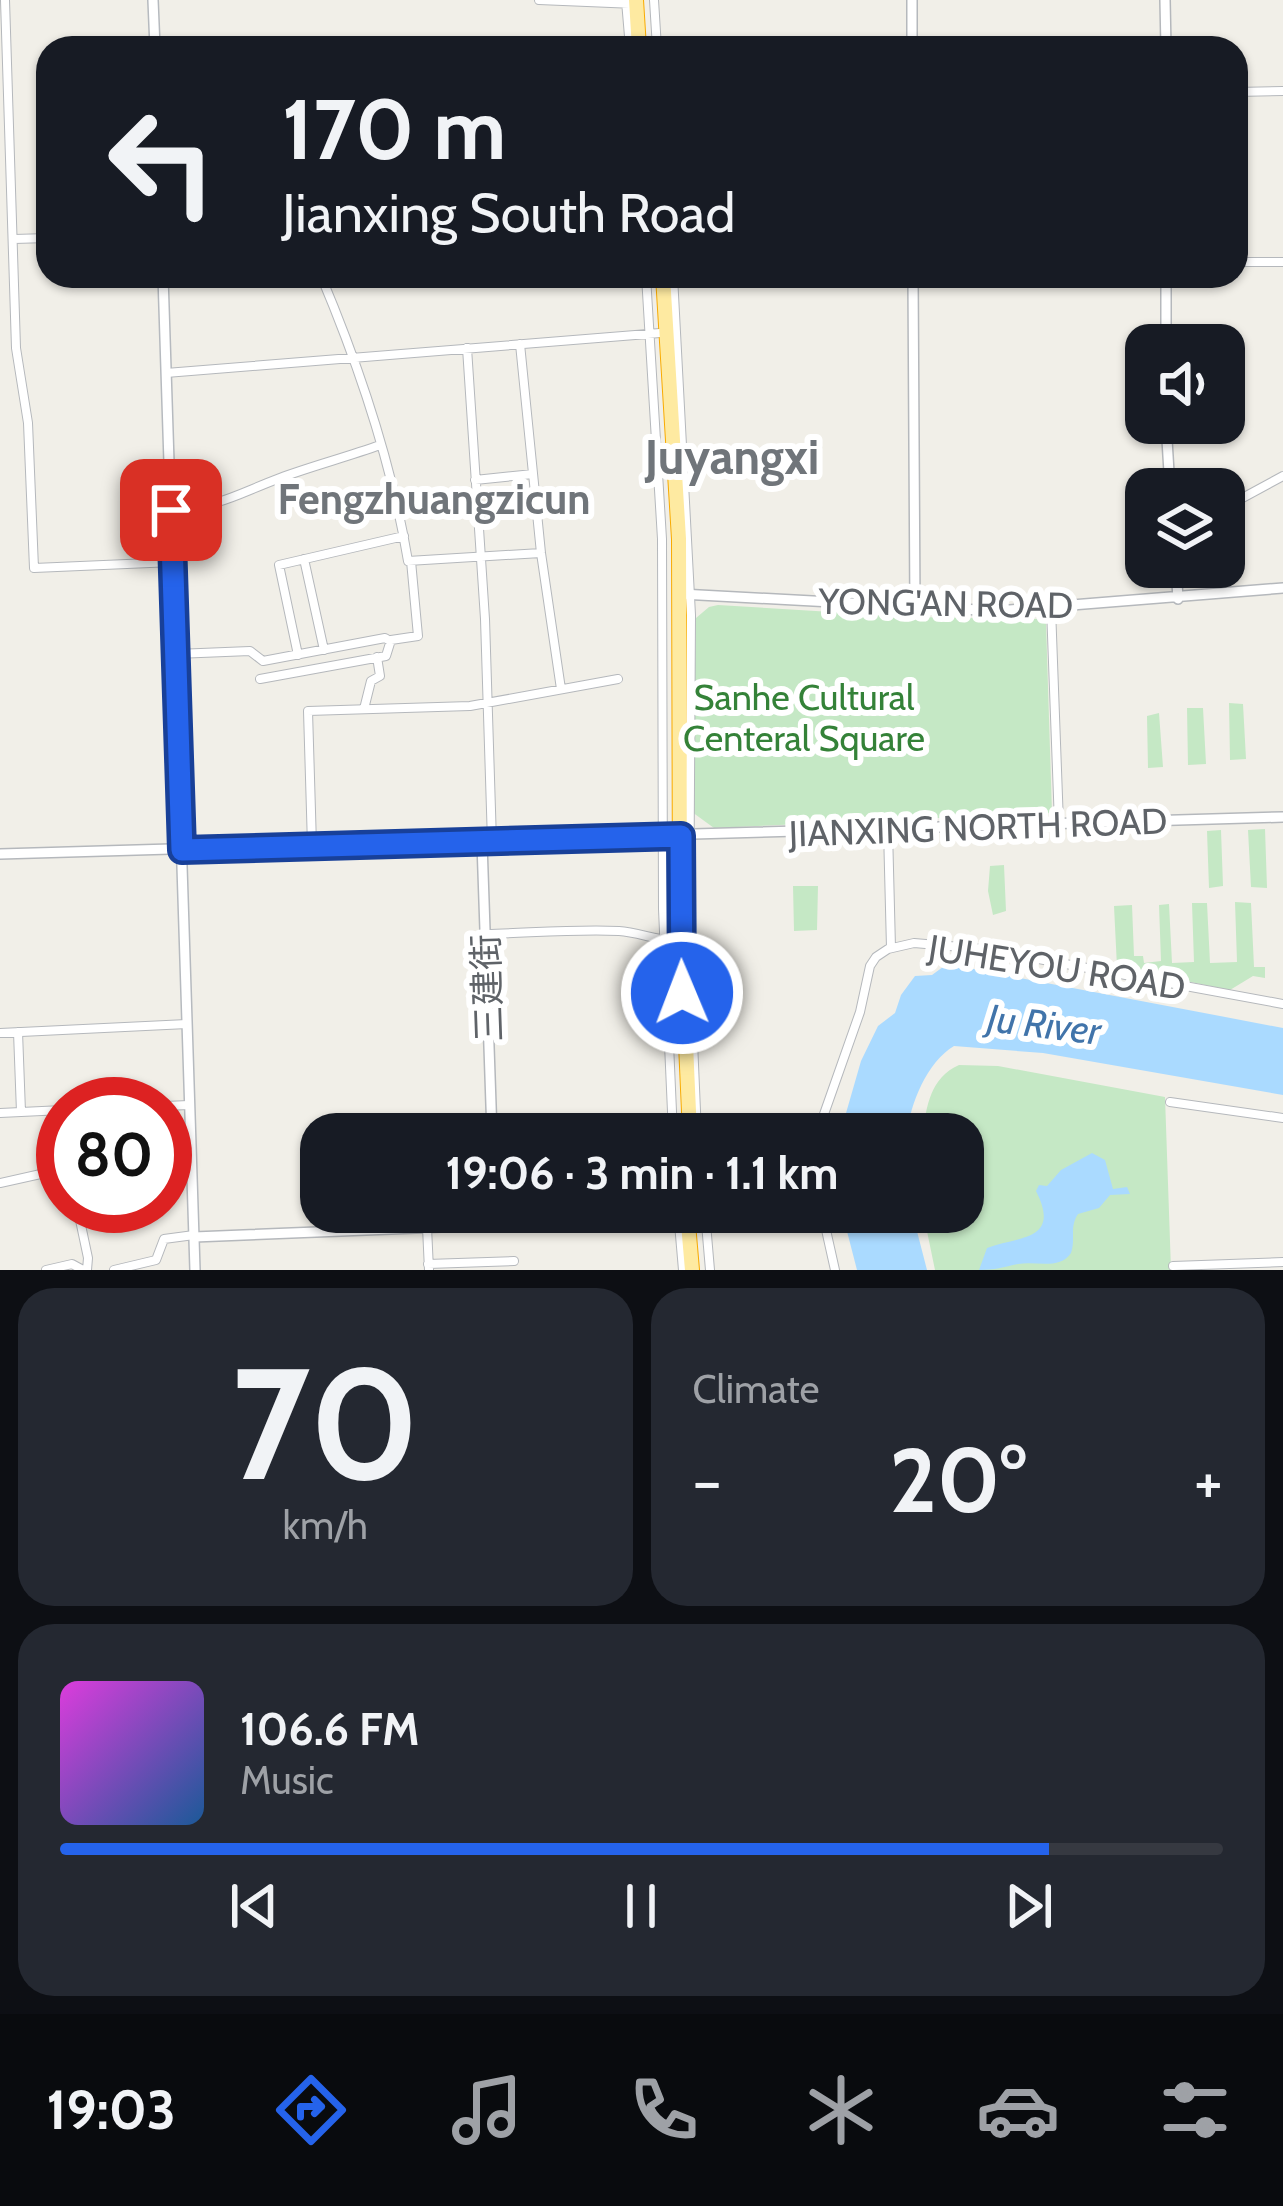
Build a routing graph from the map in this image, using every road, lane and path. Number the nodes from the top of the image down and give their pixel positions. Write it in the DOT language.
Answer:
graph roads {
  1 [pos="5,0"];
  2 [pos="153,0"];
  3 [pos="539,0"];
  4 [pos="654,0"];
  5 [pos="912,0"];
  6 [pos="1166,0"];
  7 [pos="634,2"];
  8 [pos="154,36"];
  9 [pos="631,36"];
  10 [pos="641,36"];
  11 [pos="656,36"];
  12 [pos="912,36"];
  13 [pos="1166,36"];
  14 [pos="1248,92"];
  15 [pos="1283,92"];
  16 [pos="36,238"];
  17 [pos="14,239"];
  18 [pos="1248,262"];
  19 [pos="1283,262"];
  20 [pos="163,288"];
  21 [pos="325,288"];
  22 [pos="648,288"];
  23 [pos="658,288"];
  24 [pos="660,288"];
  25 [pos="673,288"];
  26 [pos="913,288"];
  27 [pos="1166,288"];
  28 [pos="1166,324"];
  29 [pos="655,334"];
  30 [pos="520,344"];
  31 [pos="467,348"];
  32 [pos="350,356"];
  33 [pos="166,373"];
  34 [pos="380,445"];
  35 [pos="533,474"];
  36 [pos="1283,476"];
  37 [pos="475,481"];
  38 [pos="1245,497"];
  39 [pos="171,510"];
  40 [pos="404,536"];
  41 [pos="541,553"];
  42 [pos="479,555"];
  43 [pos="304,559"];
  44 [pos="411,561"];
  45 [pos="173,562"];
  46 [pos="1177,588"];
  47 [pos="1283,588"];
  48 [pos="686,595"];
  49 [pos="1178,598"];
  50 [pos="915,608"];
  51 [pos="1051,608"];
  52 [pos="390,641"];
  53 [pos="324,650"];
  54 [pos="176,654"];
  55 [pos="298,655"];
  56 [pos="377,657"];
  57 [pos="260,679"];
  58 [pos="618,680"];
  59 [pos="561,689"];
  60 [pos="487,704"];
  61 [pos="364,709"];
  62 [pos="1283,817"];
  63 [pos="1059,824"];
  64 [pos="888,830"];
  65 [pos="677,836"];
  66 [pos="487,843"];
  67 [pos="312,847"];
  68 [pos="182,850"];
  69 [pos="0,854"];
  70 [pos="486,934"];
  71 [pos="669,940"];
  72 [pos="891,948"];
  73 [pos="1283,1004"];
  74 [pos="187,1024"];
  75 [pos="18,1032"];
  76 [pos="0,1033"];
  77 [pos="188,1077"];
  78 [pos="1170,1102"];
  79 [pos="36,1111"];
  80 [pos="21,1112"];
  81 [pos="0,1113"];
  82 [pos="492,1113"];
  83 [pos="673,1113"];
  84 [pos="688,1113"];
  85 [pos="689,1113"];
  86 [pos="824,1113"];
  87 [pos="1283,1118"];
  88 [pos="36,1175"];
  89 [pos="0,1183"];
  90 [pos="192,1190"];
  91 [pos="300,1232"];
  92 [pos="80,1233"];
  93 [pos="427,1233"];
  94 [pos="684,1233"];
  95 [pos="689,1233"];
  96 [pos="707,1233"];
  97 [pos="827,1233"];
  98 [pos="194,1236"];
  99 [pos="514,1262"];
  100 [pos="1283,1262"];
  101 [pos="1173,1266"];
  102 [pos="429,1267"];
  103 [pos="46,1270"];
  104 [pos="83,1270"];
  105 [pos="114,1270"];
  106 [pos="195,1270"];
  107 [pos="683,1270"];
  108 [pos="696,1270"];
  109 [pos="710,1270"];
  110 [pos="835,1270"];
  1 -- 17 [label="street"];
  2 -- 8 [label="street"];
  3 -- 7 [label="street"];
  4 -- 11 [label="street"];
  5 -- 12 [label="street"];
  6 -- 13 [label="street"];
  7 -- 9 [label="street"];
  7 -- 10 [label="highway"];
  14 -- 15 [label="street"];
  16 -- 17 [label="street"];
  17 -- 45 [label="street"];
  18 -- 19 [label="street"];
  20 -- 33 [label="street"];
  21 -- 32 [label="street"];
  22 -- 29 [label="street"];
  23 -- 29 [label="highway"];
  24 -- 48 [label="highway"];
  25 -- 48 [label="street"];
  26 -- 50 [label="street"];
  27 -- 28 [label="street"];
  29 -- 30 [label="street"];
  29 -- 65 [label="highway"];
  30 -- 31 [label="street"];
  30 -- 35 [label="street"];
  31 -- 32 [label="street"];
  31 -- 37 [label="street"];
  32 -- 33 [label="street"];
  32 -- 34 [label="street"];
  33 -- 39 [label="street"];
  34 -- 39 [label="street"];
  34 -- 40 [label="street"];
  35 -- 37 [label="street"];
  35 -- 41 [label="street"];
  36 -- 38 [label="street"];
  37 -- 42 [label="street"];
  39 -- 45 [label="street"];
  40 -- 43 [label="street"];
  40 -- 44 [label="street"];
  41 -- 42 [label="street"];
  41 -- 59 [label="street"];
  42 -- 44 [label="street"];
  42 -- 60 [label="street"];
  43 -- 53 [label="street"];
  43 -- 55 [label="street"];
  44 -- 52 [label="street"];
  45 -- 54 [label="street"];
  46 -- 49 [label="street"];
  47 -- 49 [label="street, YONG'AN ROAD"];
  48 -- 50 [label="street, YONG'AN ROAD"];
  48 -- 65 [label="highway"];
  49 -- 51 [label="street, YONG'AN ROAD"];
  50 -- 51 [label="street, YONG'AN ROAD"];
  51 -- 63 [label="street"];
  52 -- 53 [label="street"];
  52 -- 56 [label="street"];
  53 -- 55 [label="street"];
  54 -- 55 [label="street"];
  54 -- 68 [label="street"];
  56 -- 57 [label="street"];
  56 -- 61 [label="street"];
  58 -- 59 [label="street"];
  59 -- 60 [label="street"];
  60 -- 61 [label="street"];
  60 -- 66 [label="street"];
  61 -- 67 [label="street"];
  62 -- 63 [label="street, JIANXING NORTH ROAD"];
  63 -- 64 [label="street, JIANXING NORTH ROAD"];
  64 -- 65 [label="street, JIANXING NORTH ROAD"];
  64 -- 72 [label="street"];
  65 -- 66 [label="street, JIANXING NORTH ROAD"];
  65 -- 71 [label="highway"];
  65 -- 85 [label="highway"];
  66 -- 67 [label="street, JIANXING NORTH ROAD"];
  66 -- 70 [label="street, 三建街"];
  67 -- 68 [label="street, JIANXING NORTH ROAD"];
  68 -- 69 [label="street, JIANXING NORTH ROAD"];
  68 -- 74 [label="street"];
  70 -- 71 [label="street"];
  70 -- 82 [label="street, 三建街"];
  71 -- 83 [label="street"];
  71 -- 84 [label="highway"];
  72 -- 73 [label="street, JUHEYOU ROAD"];
  72 -- 86 [label="street, JUHEYOU ROAD"];
  74 -- 75 [label="street"];
  74 -- 77 [label="street"];
  75 -- 76 [label="street"];
  75 -- 80 [label="street"];
  78 -- 87 [label="street"];
  79 -- 80 [label="street"];
  80 -- 81 [label="street"];
  88 -- 89 [label="street"];
  90 -- 98 [label="street"];
  91 -- 98 [label="street"];
  92 -- 104 [label="street"];
  93 -- 102 [label="street"];
  94 -- 107 [label="street"];
  95 -- 108 [label="highway"];
  96 -- 109 [label="street"];
  97 -- 110 [label="street"];
  98 -- 105 [label="street"];
  98 -- 106 [label="street"];
  99 -- 102 [label="street"];
  100 -- 101 [label="street"];
  103 -- 104 [label="street"];
}
